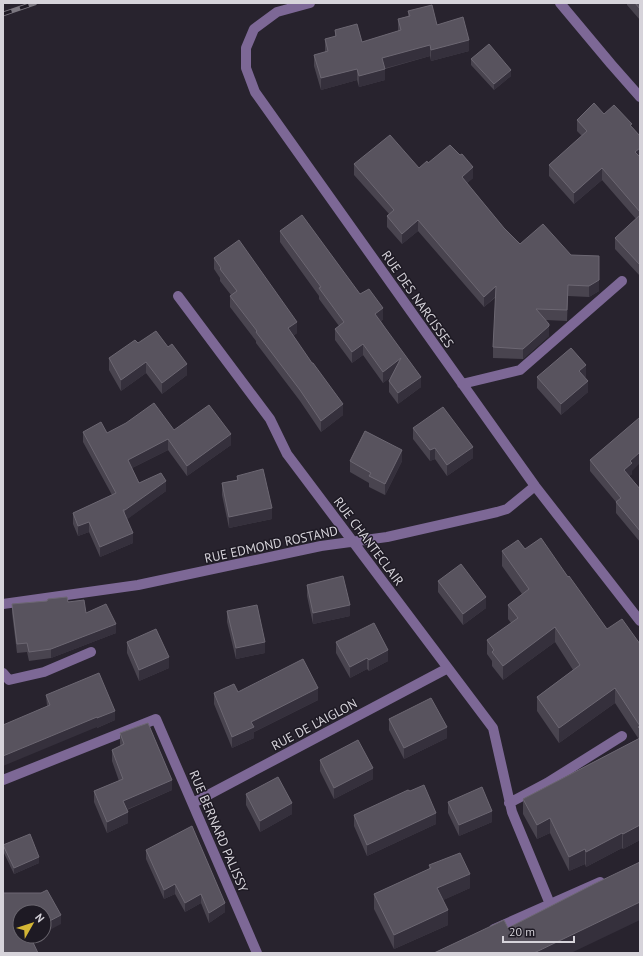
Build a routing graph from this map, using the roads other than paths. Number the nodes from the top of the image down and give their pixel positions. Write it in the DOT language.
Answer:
graph roads {
  1 [pos="310,3"];
  2 [pos="560,3"];
  3 [pos="640,97"];
  4 [pos="622,281"];
  5 [pos="178,296"];
  6 [pos="462,384"];
  7 [pos="535,486"];
  8 [pos="353,541"];
  9 [pos="3,604"];
  10 [pos="640,622"];
  11 [pos="91,652"];
  12 [pos="448,668"];
  13 [pos="3,673"];
  14 [pos="622,736"];
  15 [pos="3,780"];
  16 [pos="193,803"];
  17 [pos="511,807"];
  18 [pos="605,879"];
  19 [pos="550,904"];
  20 [pos="484,933"];
  21 [pos="258,953"];
  1 -- 6 [label="street, RUE DES NARCISSES"];
  2 -- 3 [label="street"];
  4 -- 6 [label="street"];
  5 -- 8 [label="street, RUE CHANTECLAIR"];
  6 -- 7 [label="street, RUE DES NARCISSES"];
  7 -- 8 [label="street, RUE EDMOND ROSTAND"];
  7 -- 10 [label="street, RUE DES NARCISSES"];
  8 -- 9 [label="street, RUE EDMOND ROSTAND"];
  8 -- 12 [label="street, RUE CHANTECLAIR"];
  11 -- 13 [label="street"];
  12 -- 16 [label="street, RUE DE L'AIGLON"];
  12 -- 17 [label="street, RUE CHANTECLAIR"];
  14 -- 17 [label="street"];
  15 -- 16 [label="street, RUE BERNARD PALISSY"];
  16 -- 21 [label="street, RUE BERNARD PALISSY"];
  17 -- 19 [label="street, RUE CHANTECLAIR"];
  18 -- 19 [label="street"];
  19 -- 20 [label="street"];
}
